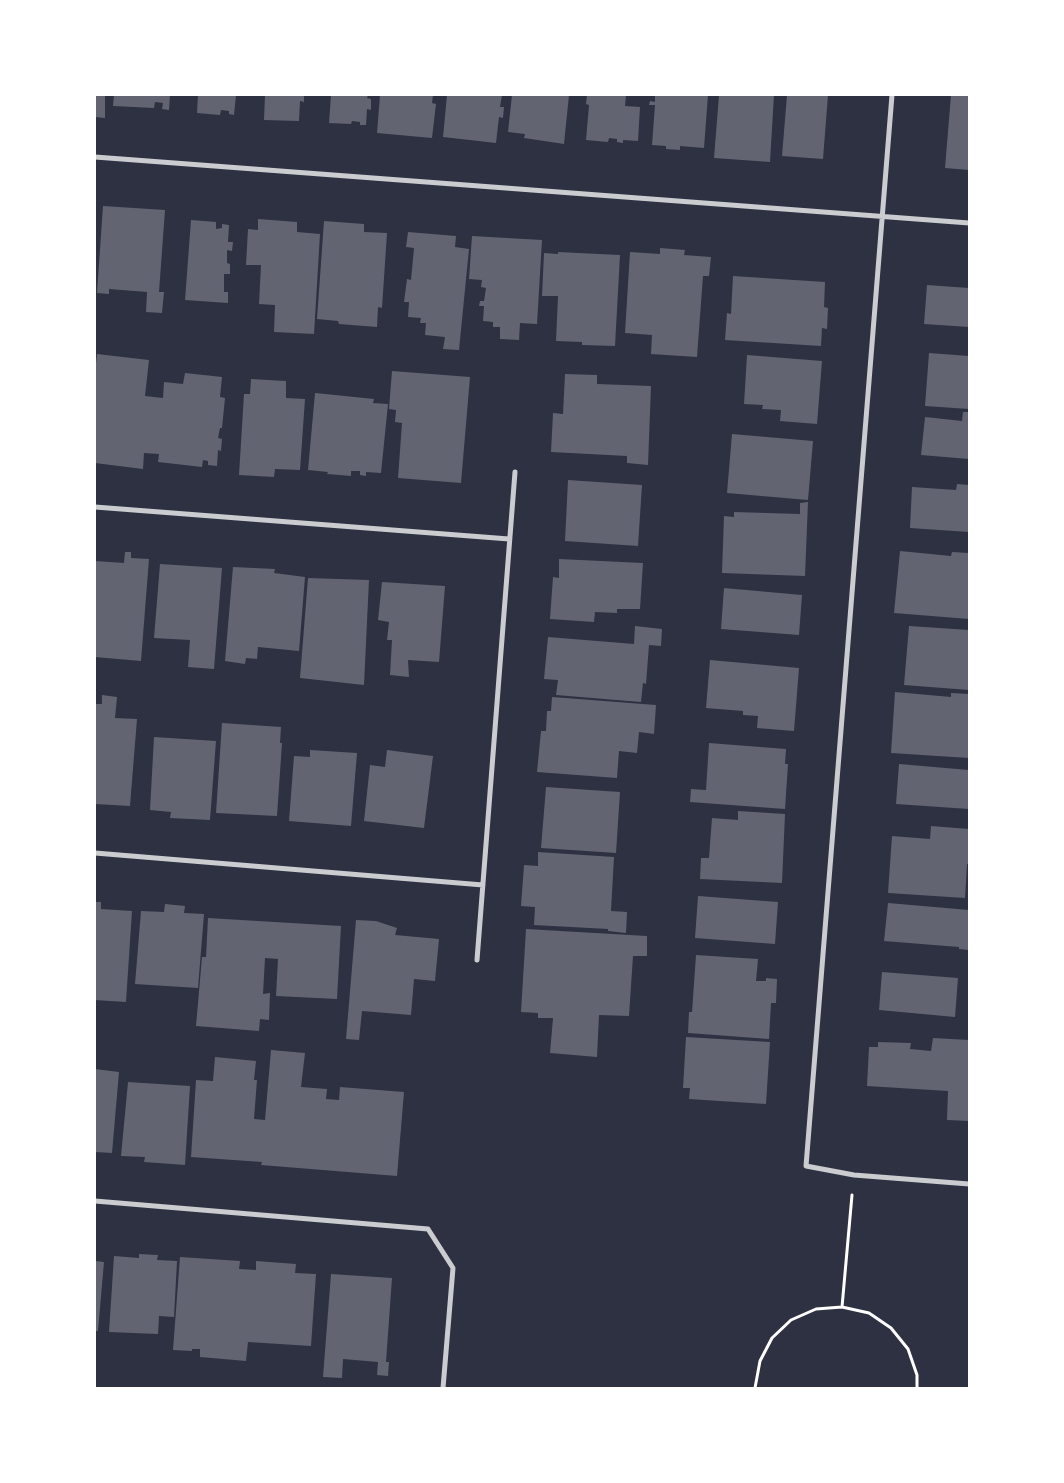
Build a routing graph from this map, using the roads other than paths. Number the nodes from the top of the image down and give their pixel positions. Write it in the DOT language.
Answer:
graph roads {
  1 [pos="892,95"];
  2 [pos="95,157"];
  3 [pos="882,216"];
  4 [pos="969,223"];
  5 [pos="515,472"];
  6 [pos="95,507"];
  7 [pos="509,540"];
  8 [pos="95,852"];
  9 [pos="482,885"];
  10 [pos="477,960"];
  11 [pos="969,1184"];
  12 [pos="95,1201"];
  13 [pos="443,1388"];
  1 -- 3 [label="street"];
  2 -- 3 [label="street"];
  3 -- 4 [label="street"];
  3 -- 11 [label="street"];
  5 -- 7 [label="street"];
  6 -- 7 [label="street"];
  7 -- 9 [label="street"];
  8 -- 9 [label="street"];
  9 -- 10 [label="street"];
  12 -- 13 [label="street"];
}
